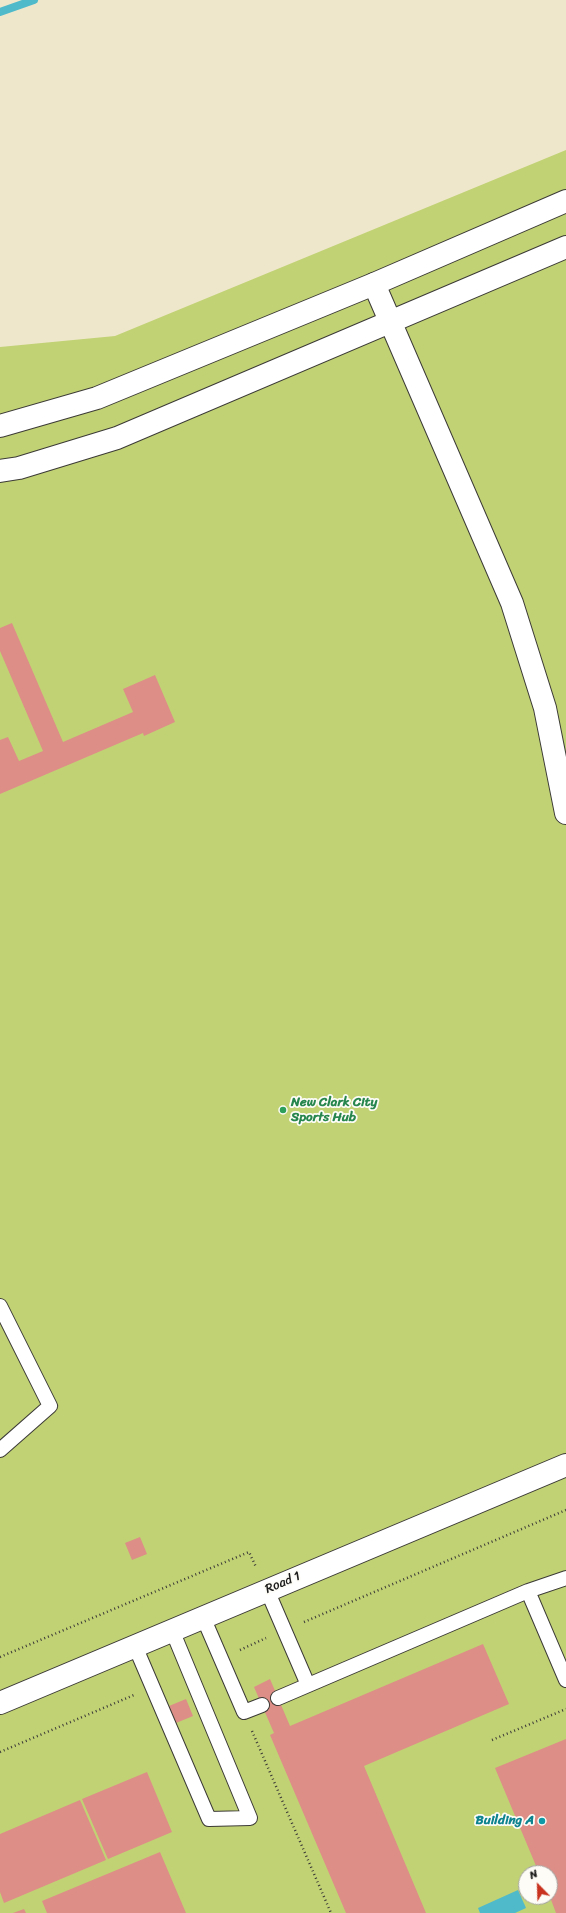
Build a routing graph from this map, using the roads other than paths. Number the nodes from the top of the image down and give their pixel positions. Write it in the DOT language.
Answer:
graph roads {
  1 [pos="566,201"];
  2 [pos="566,247"];
  3 [pos="374,284"];
  4 [pos="390,322"];
  5 [pos="0,426"];
  6 [pos="0,471"];
  7 [pos="566,813"];
  8 [pos="0,1306"];
  9 [pos="0,1450"];
  10 [pos="566,1465"];
  11 [pos="566,1578"];
  12 [pos="267,1590"];
  13 [pos="528,1591"];
  14 [pos="203,1617"];
  15 [pos="172,1630"];
  16 [pos="135,1646"];
  17 [pos="566,1680"];
  18 [pos="308,1685"];
  19 [pos="278,1698"];
  20 [pos="0,1703"];
  21 [pos="262,1705"];
  1 -- 3 [label="street"];
  2 -- 4 [label="street"];
  3 -- 4 [label="street"];
  3 -- 5 [label="street"];
  4 -- 6 [label="street"];
  4 -- 7 [label="street"];
  8 -- 9 [label="lane"];
  10 -- 12 [label="street, Road 1"];
  11 -- 13 [label="lane"];
  12 -- 14 [label="street, Road 1"];
  12 -- 18 [label="lane"];
  13 -- 17 [label="lane"];
  13 -- 18 [label="lane"];
  14 -- 15 [label="street, Road 1"];
  14 -- 21 [label="lane"];
  15 -- 16 [label="street, Road 1"];
  15 -- 16 [label="lane"];
  16 -- 20 [label="street, Road 1"];
  18 -- 19 [label="lane"];
}
